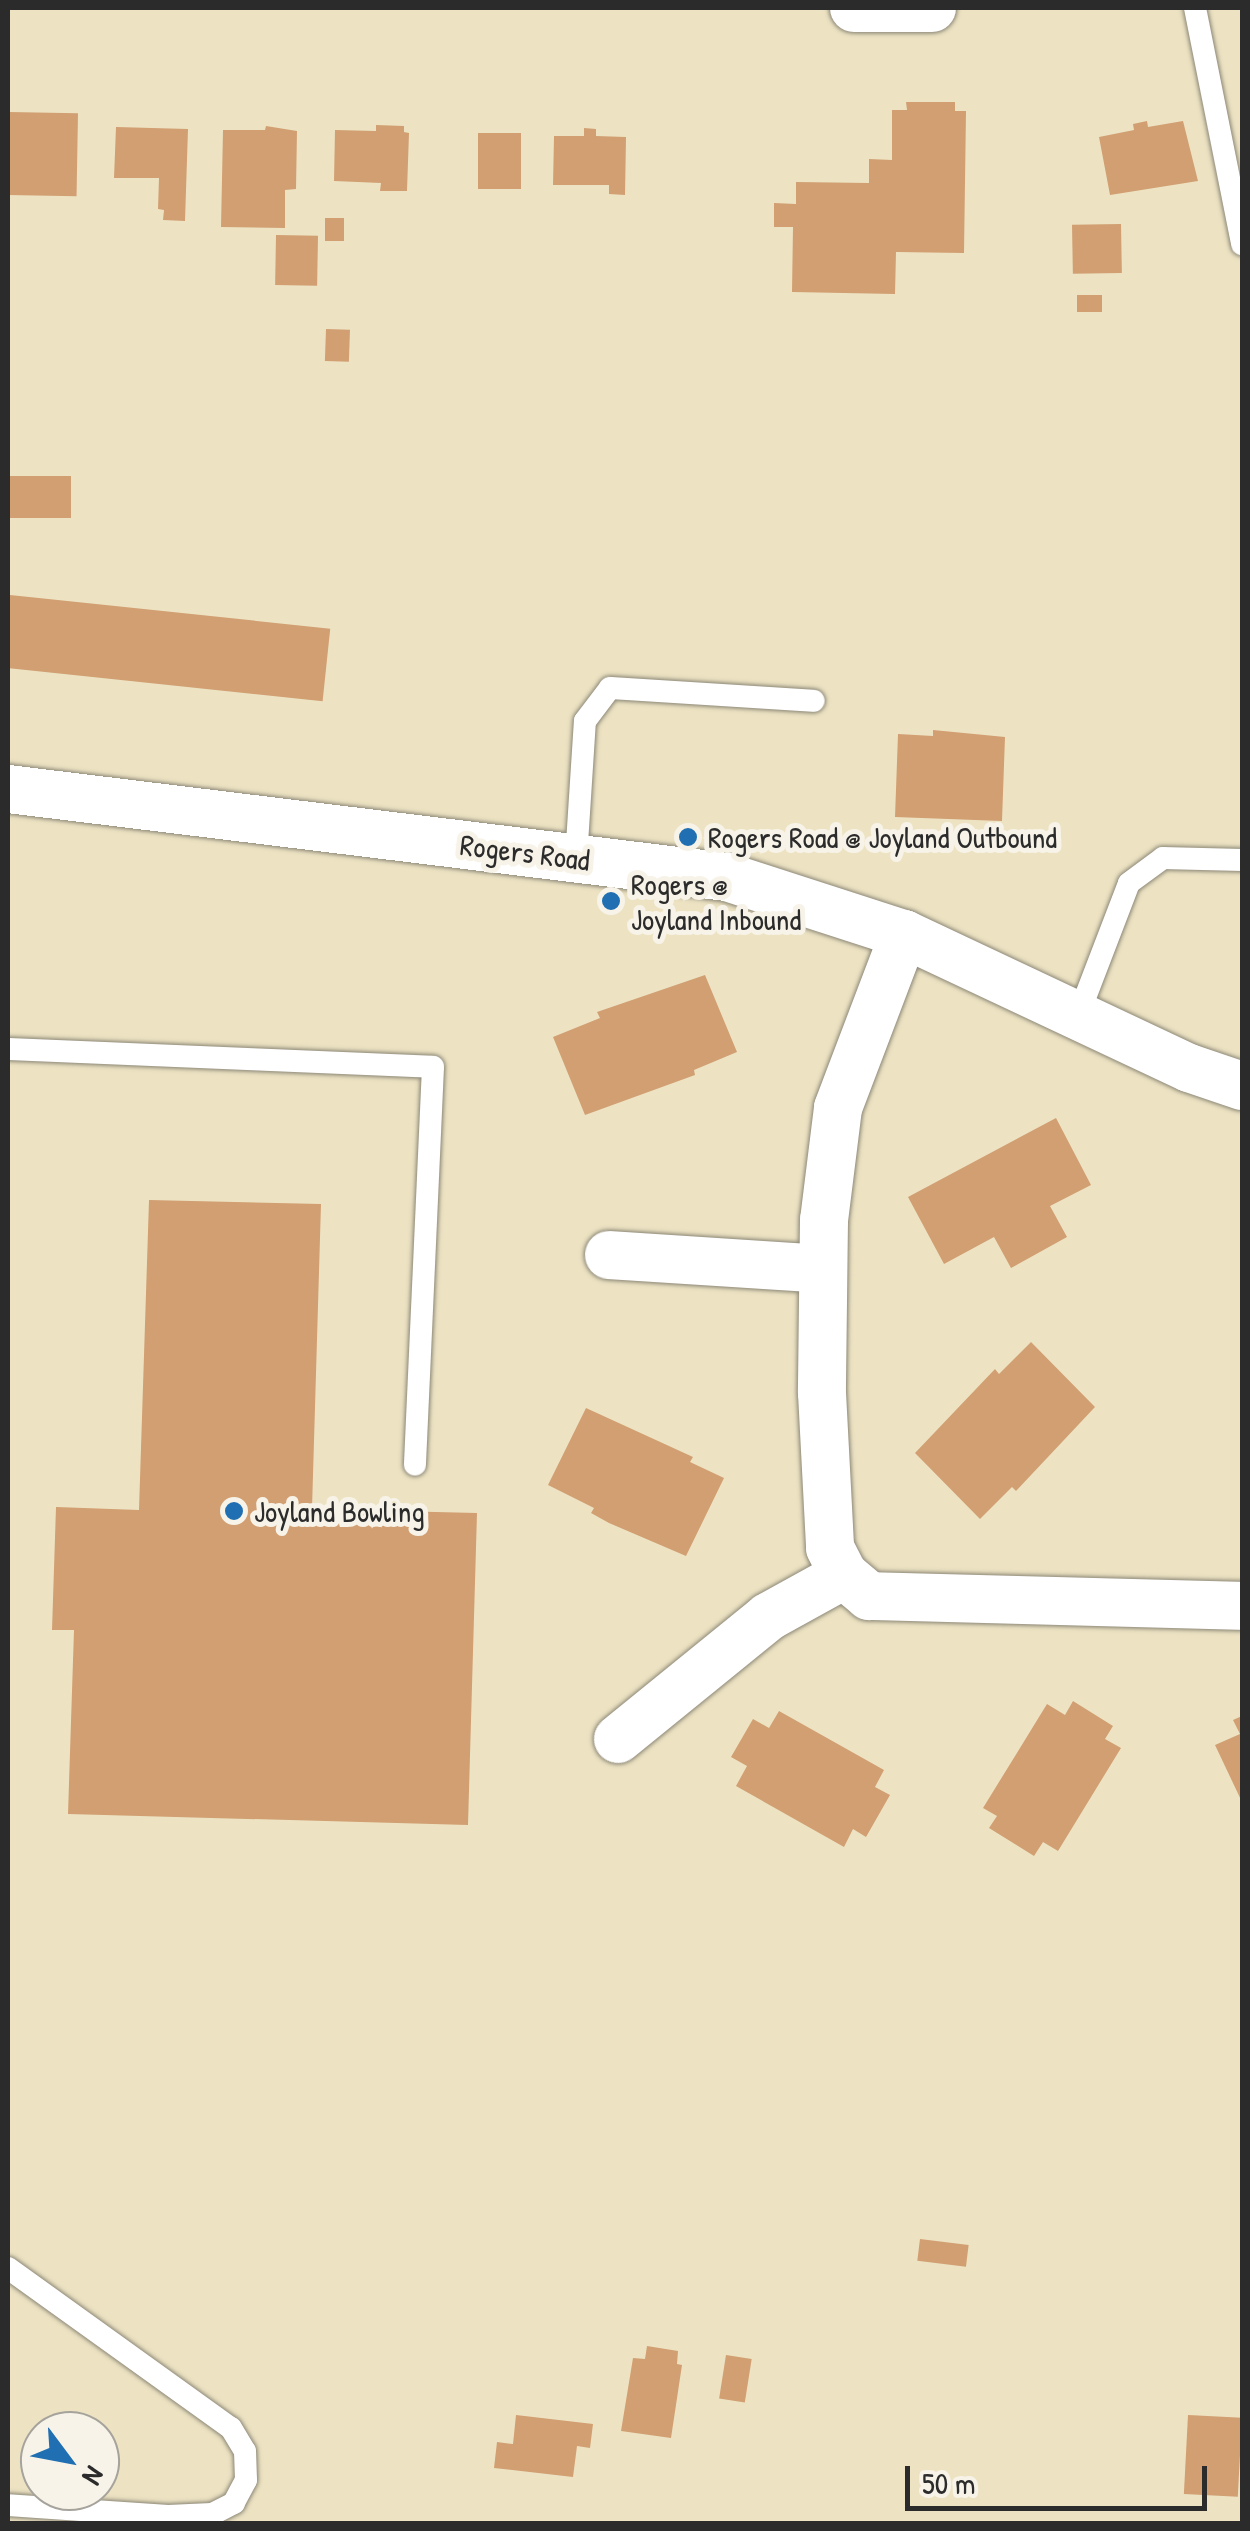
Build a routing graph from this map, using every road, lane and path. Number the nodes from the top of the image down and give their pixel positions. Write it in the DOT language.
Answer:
graph roads {
  1 [pos="854,8"];
  2 [pos="932,8"];
  3 [pos="1195,8"];
  4 [pos="1242,244"];
  5 [pos="814,701"];
  6 [pos="8,789"];
  7 [pos="576,859"];
  8 [pos="1242,860"];
  9 [pos="904,934"];
  10 [pos="1078,1016"];
  11 [pos="8,1049"];
  12 [pos="1242,1086"];
  13 [pos="609,1255"];
  14 [pos="823,1268"];
  15 [pos="415,1465"];
  16 [pos="844,1575"];
  17 [pos="1242,1606"];
  18 [pos="618,1739"];
  19 [pos="8,2268"];
  20 [pos="8,2506"];
  21 [pos="167,2520"];
  1 -- 2 [label="street"];
  3 -- 4 [label="lane"];
  5 -- 7 [label="lane"];
  6 -- 7 [label="street, Rogers Road"];
  7 -- 9 [label="street, Rogers Road"];
  8 -- 10 [label="lane"];
  9 -- 10 [label="street, Rogers Road"];
  9 -- 14 [label="street"];
  10 -- 12 [label="street, Rogers Road"];
  11 -- 15 [label="lane"];
  13 -- 14 [label="street"];
  14 -- 16 [label="street"];
  16 -- 17 [label="street"];
  16 -- 18 [label="street"];
  19 -- 21 [label="lane"];
  20 -- 21 [label="lane"];
}
